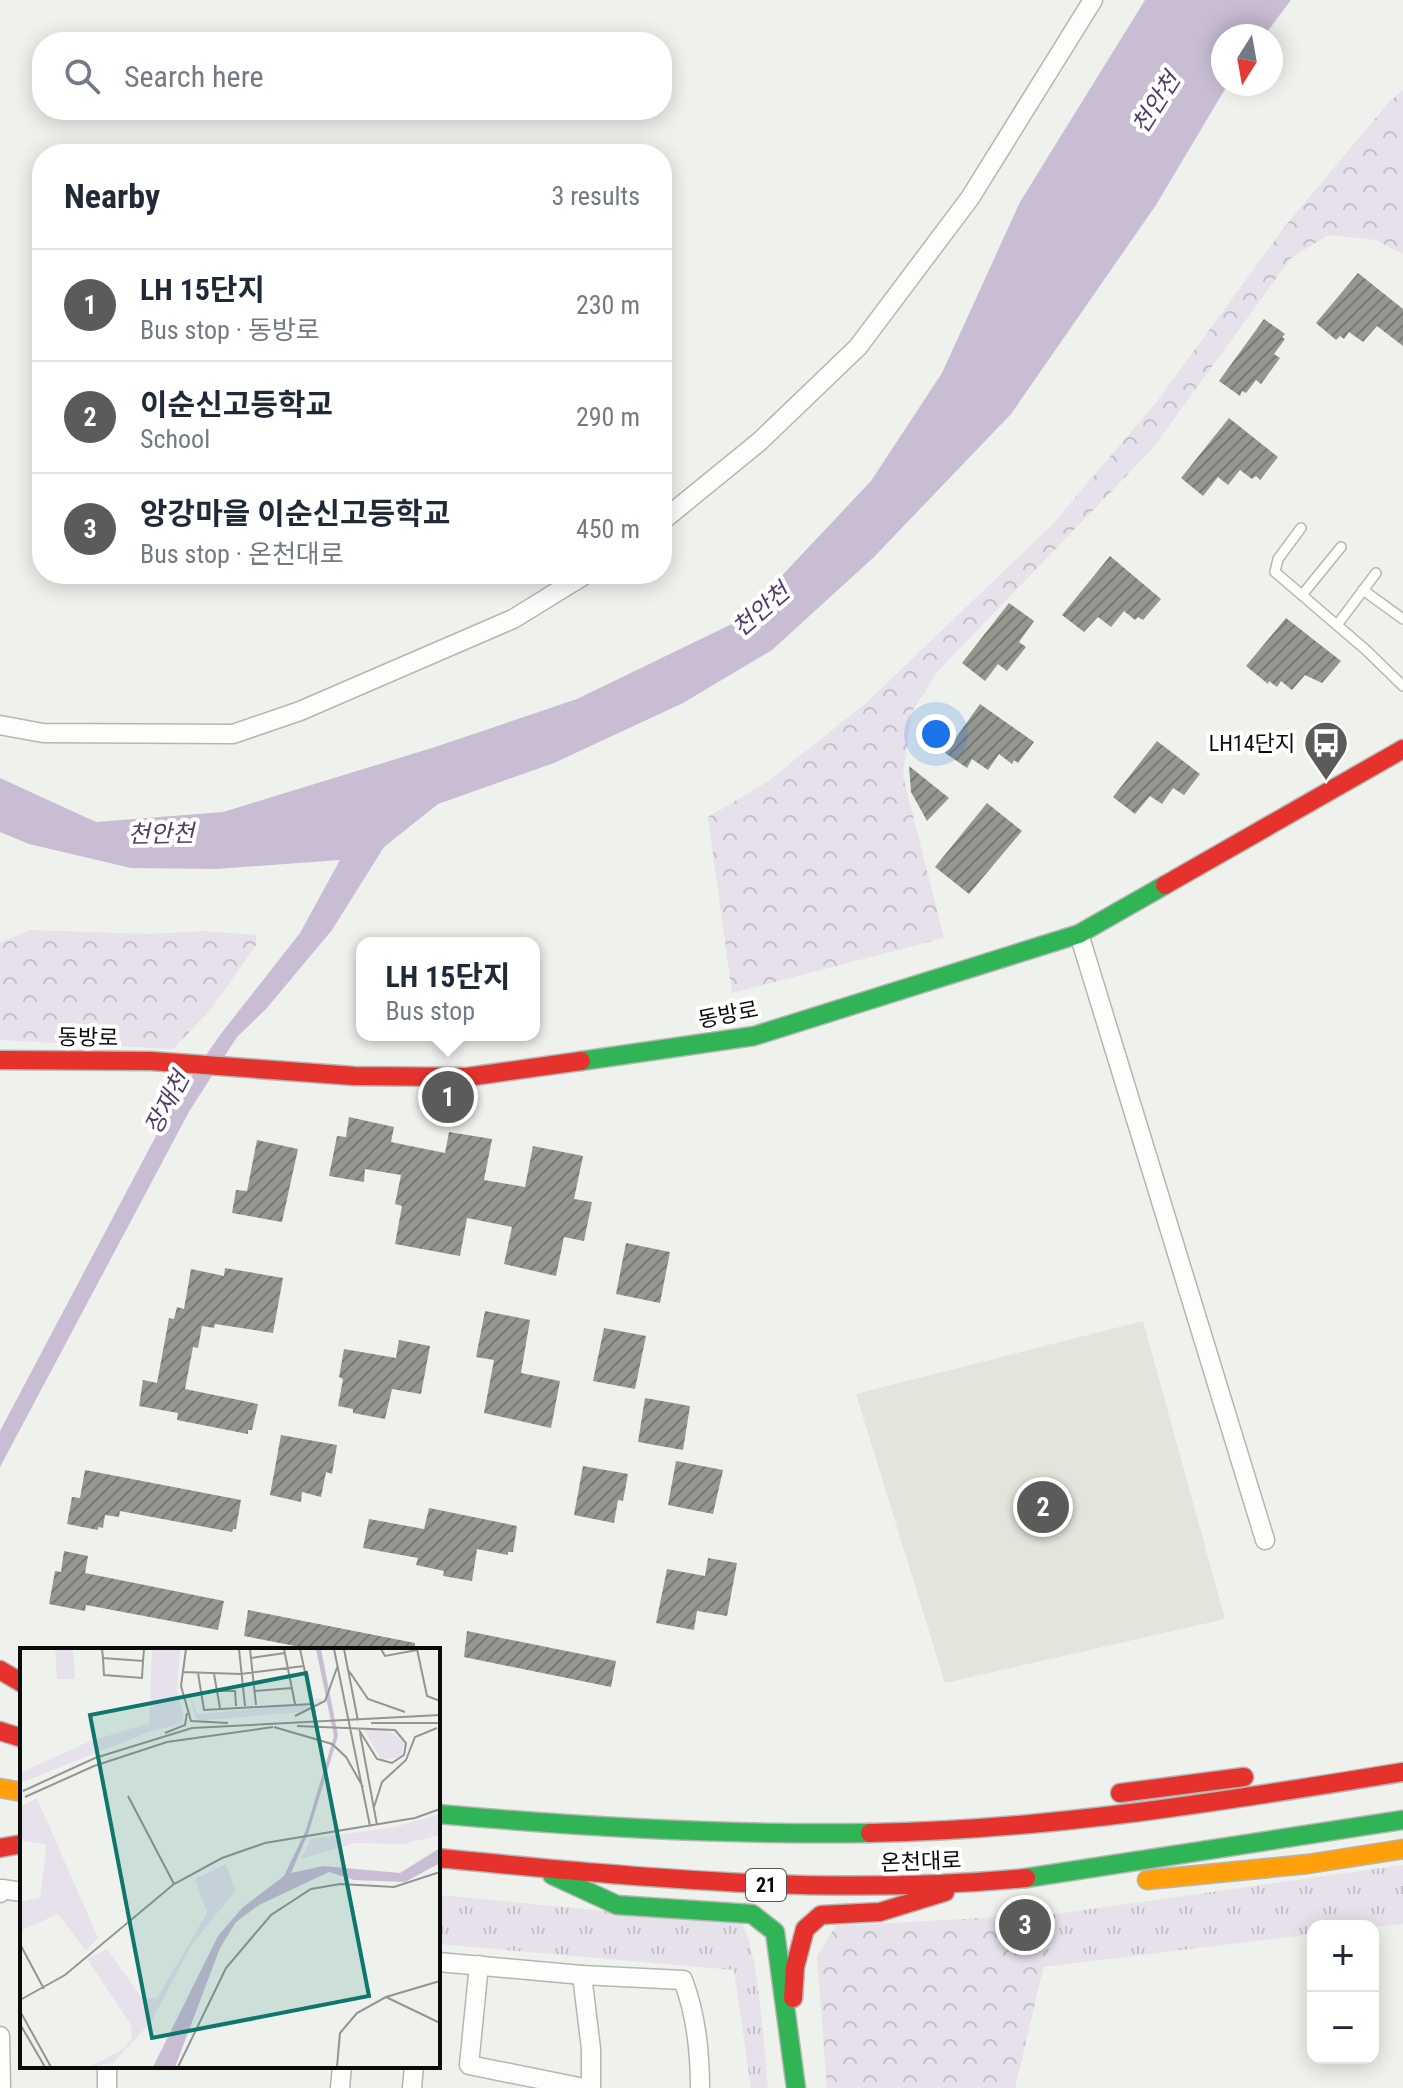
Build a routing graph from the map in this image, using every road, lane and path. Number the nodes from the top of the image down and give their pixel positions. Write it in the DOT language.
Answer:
graph roads {
  1 [pos="1093,0"];
  2 [pos="672,513"];
  3 [pos="1301,528"];
  4 [pos="1341,547"];
  5 [pos="1376,573"];
  6 [pos="570,584"];
  7 [pos="1363,590"];
  8 [pos="1302,595"];
  9 [pos="1403,619"];
  10 [pos="1337,625"];
  11 [pos="1403,686"];
  12 [pos="0,725"];
  13 [pos="1403,749"];
  14 [pos="1079,934"];
  15 [pos="0,1060"];
  16 [pos="1265,1540"];
  17 [pos="0,1670"];
  18 [pos="20,1682"];
  19 [pos="0,1731"];
  20 [pos="20,1737"];
  21 [pos="1403,1772"];
  22 [pos="1270,1773"];
  23 [pos="0,1788"];
  24 [pos="20,1792"];
  25 [pos="1096,1796"];
  26 [pos="978,1810"];
  27 [pos="440,1814"];
  28 [pos="1403,1820"];
  29 [pos="828,1834"];
  30 [pos="20,1844"];
  31 [pos="0,1848"];
  32 [pos="1403,1849"];
  33 [pos="440,1858"];
  34 [pos="1094,1868"];
  35 [pos="538,1869"];
  36 [pos="972,1883"];
  37 [pos="20,1892"];
  38 [pos="0,1893"];
  39 [pos="440,1962"];
  40 [pos="479,1965"];
  41 [pos="582,1975"];
  42 [pos="0,2036"];
  43 [pos="790,2040"];
  44 [pos="342,2068"];
  45 [pos="414,2068"];
  46 [pos="1,2088"];
  47 [pos="340,2088"];
  48 [pos="412,2088"];
  49 [pos="584,2088"];
  50 [pos="591,2088"];
  51 [pos="700,2088"];
  52 [pos="796,2088"];
  1 -- 2 [label="street"];
  3 -- 8 [label="lane"];
  4 -- 8 [label="lane"];
  5 -- 7 [label="lane"];
  6 -- 12 [label="street"];
  7 -- 9 [label="lane"];
  7 -- 10 [label="lane"];
  8 -- 10 [label="lane"];
  10 -- 11 [label="lane"];
  13 -- 14 [label="main road, 동방로"];
  14 -- 15 [label="main road, 동방로"];
  14 -- 16 [label="street"];
  17 -- 18 [label="main road"];
  19 -- 20 [label="main road"];
  21 -- 29 [label="main road, 온천대로"];
  22 -- 25 [label="main road"];
  23 -- 24 [label="main road"];
  26 -- 29 [label="main road"];
  27 -- 29 [label="main road, 온천대로"];
  28 -- 34 [label="main road, 온천대로 / 21"];
  30 -- 31 [label="main road"];
  32 -- 34 [label="main road"];
  33 -- 35 [label="main road, 온천대로 / 21"];
  34 -- 36 [label="main road, 온천대로 / 21"];
  35 -- 36 [label="main road, 온천대로 / 21"];
  35 -- 43 [label="main road"];
  36 -- 43 [label="main road"];
  37 -- 38 [label="street"];
  39 -- 40 [label="street"];
  40 -- 41 [label="street"];
  40 -- 49 [label="street"];
  41 -- 50 [label="street"];
  41 -- 51 [label="street"];
  42 -- 46 [label="street"];
  43 -- 52 [label="main road"];
  44 -- 47 [label="street"];
  45 -- 48 [label="street"];
}
